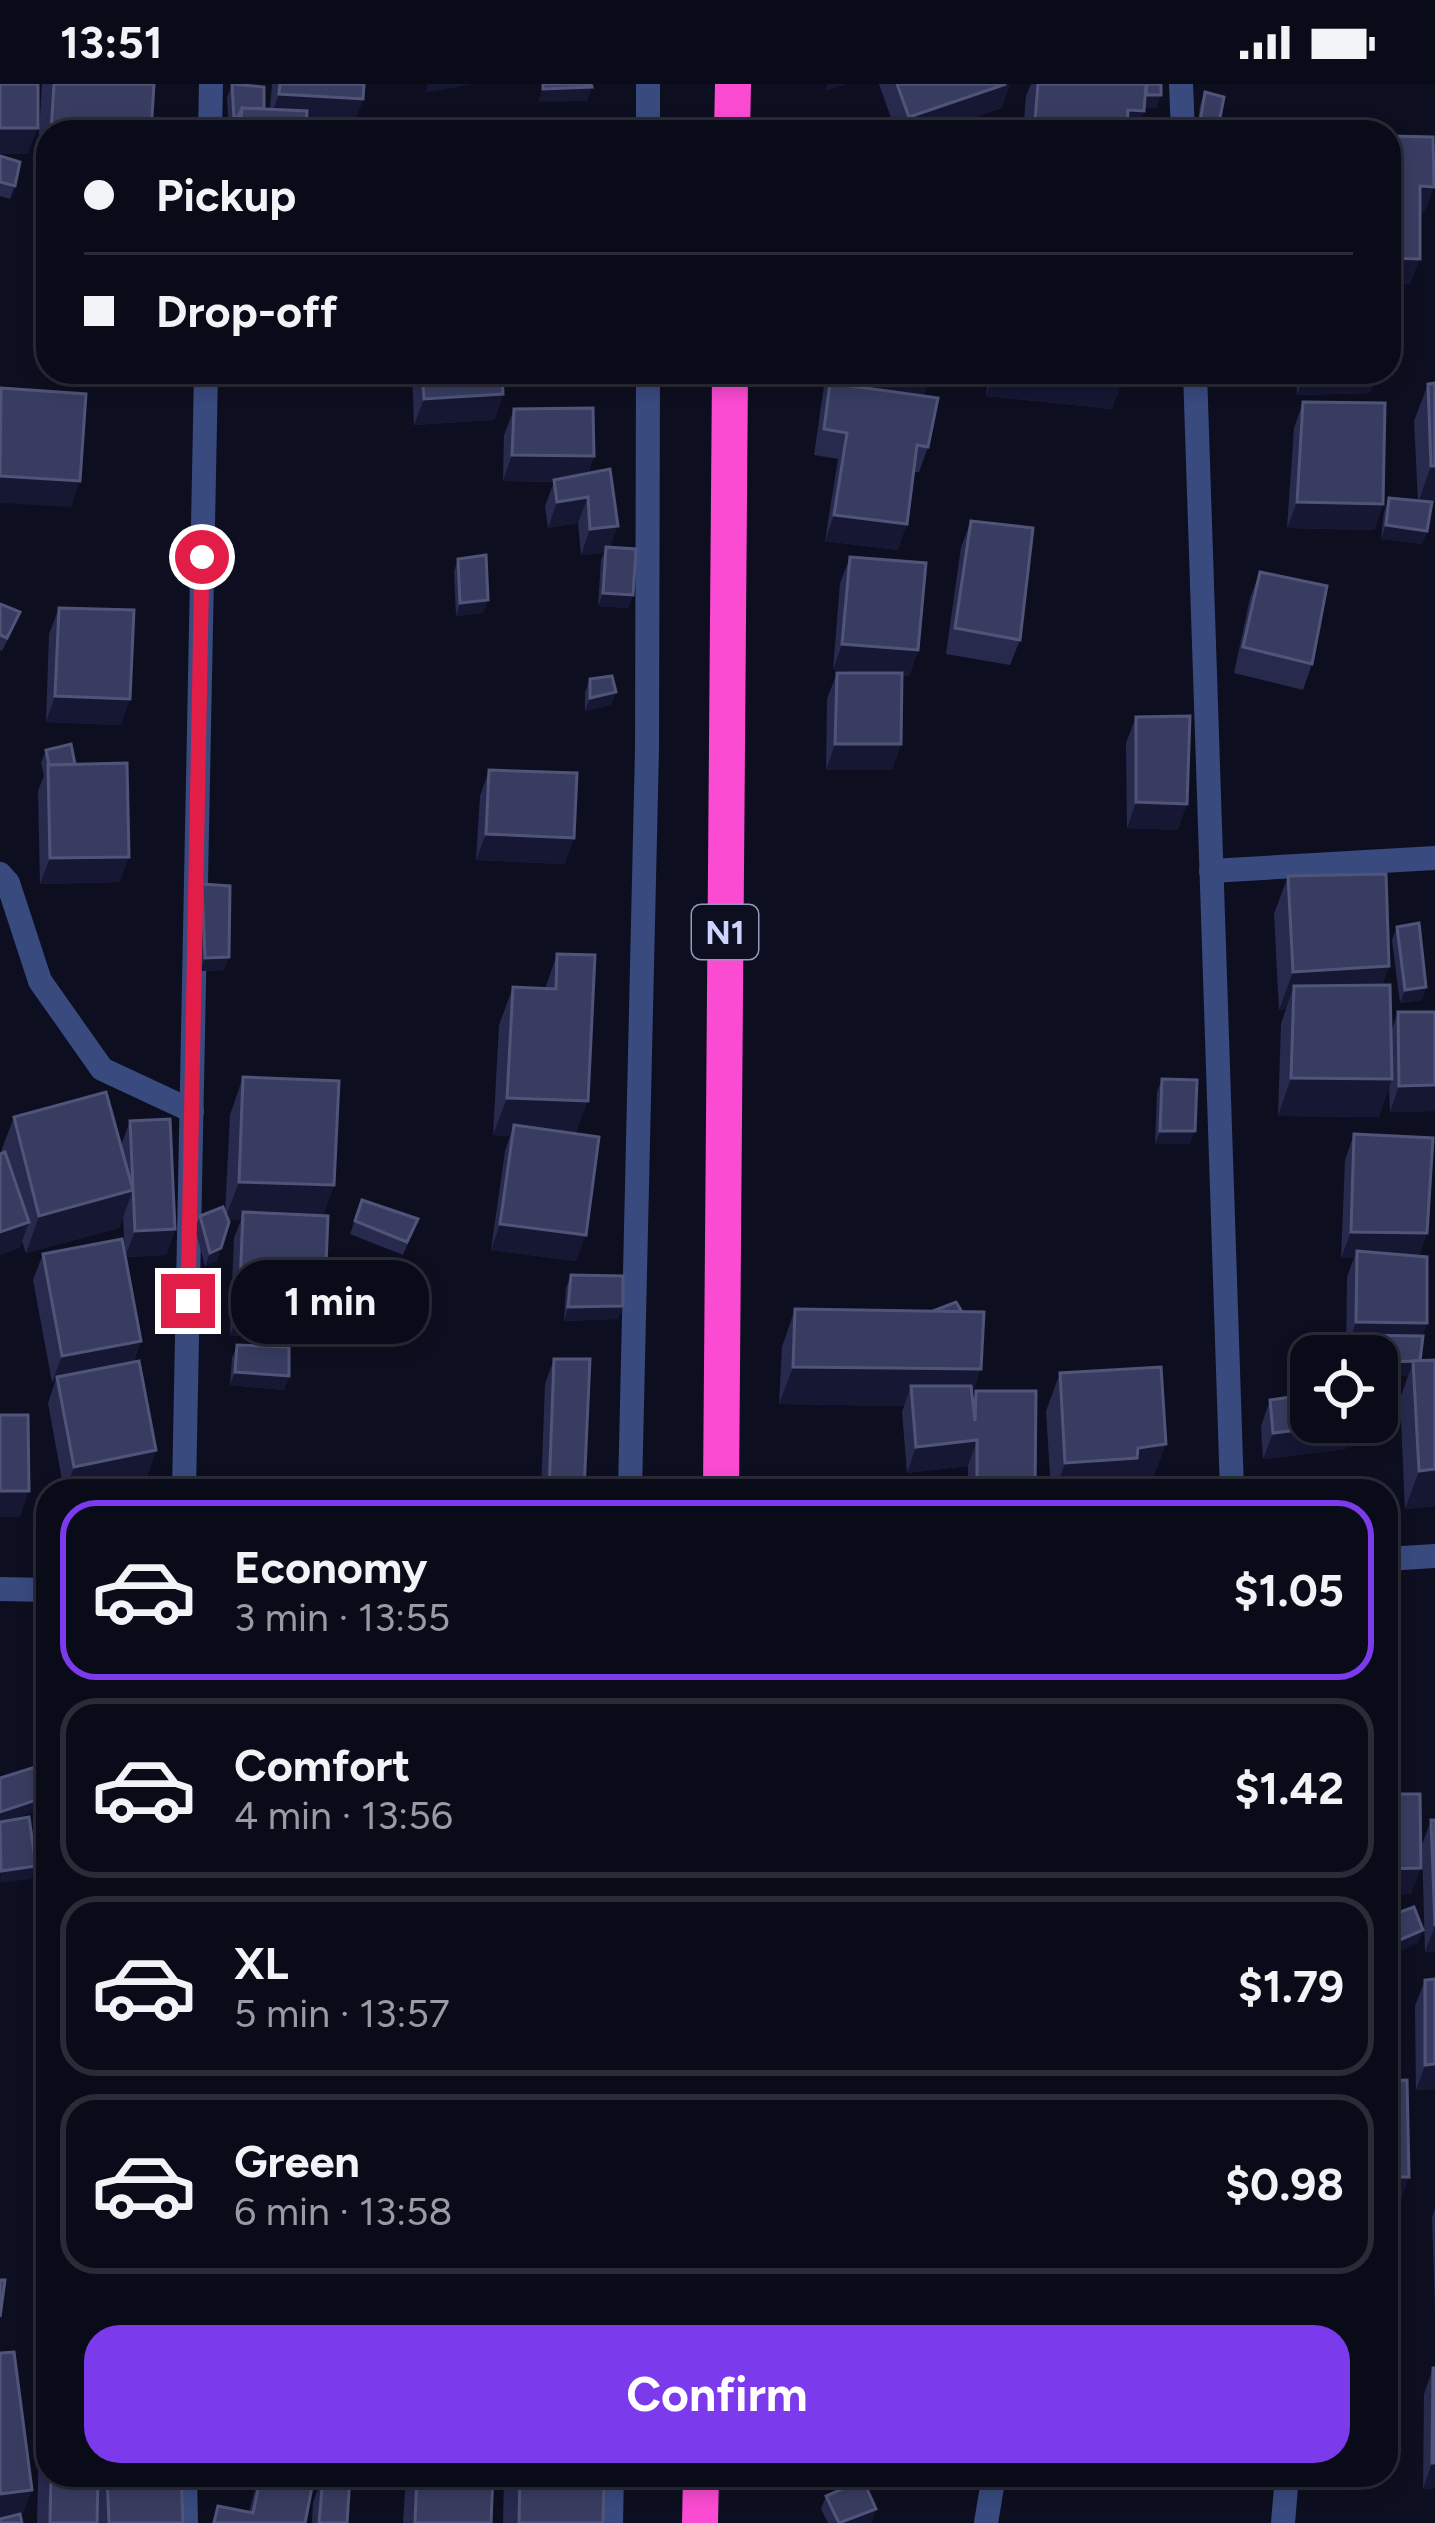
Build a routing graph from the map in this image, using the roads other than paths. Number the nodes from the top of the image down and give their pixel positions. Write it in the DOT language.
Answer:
graph roads {
  1 [pos="212,84"];
  2 [pos="648,84"];
  3 [pos="733,84"];
  4 [pos="1180,84"];
  5 [pos="211,120"];
  6 [pos="648,120"];
  7 [pos="732,120"];
  8 [pos="1182,120"];
  9 [pos="206,384"];
  10 [pos="648,384"];
  11 [pos="730,384"];
  12 [pos="1196,384"];
  13 [pos="1435,858"];
  14 [pos="1211,871"];
  15 [pos="0,874"];
  16 [pos="192,1111"];
  17 [pos="184,1479"];
  18 [pos="631,1479"];
  19 [pos="721,1479"];
  20 [pos="1232,1479"];
  21 [pos="1435,1556"];
  22 [pos="1398,1558"];
  23 [pos="0,1588"];
  24 [pos="36,1590"];
  25 [pos="185,2487"];
  26 [pos="612,2487"];
  27 [pos="701,2487"];
  28 [pos="992,2487"];
  29 [pos="1286,2487"];
  30 [pos="185,2523"];
  31 [pos="611,2523"];
  32 [pos="700,2523"];
  33 [pos="986,2523"];
  34 [pos="1283,2523"];
  1 -- 5 [label="street"];
  2 -- 6 [label="street"];
  3 -- 7 [label="highway"];
  4 -- 8 [label="street"];
  9 -- 16 [label="street"];
  10 -- 18 [label="street"];
  11 -- 19 [label="highway, N1"];
  12 -- 14 [label="street"];
  13 -- 14 [label="street"];
  14 -- 20 [label="street"];
  15 -- 16 [label="street"];
  16 -- 17 [label="street"];
  21 -- 22 [label="street"];
  23 -- 24 [label="street"];
  25 -- 30 [label="street"];
  26 -- 31 [label="street"];
  27 -- 32 [label="highway"];
  28 -- 33 [label="street"];
  29 -- 34 [label="street"];
}
